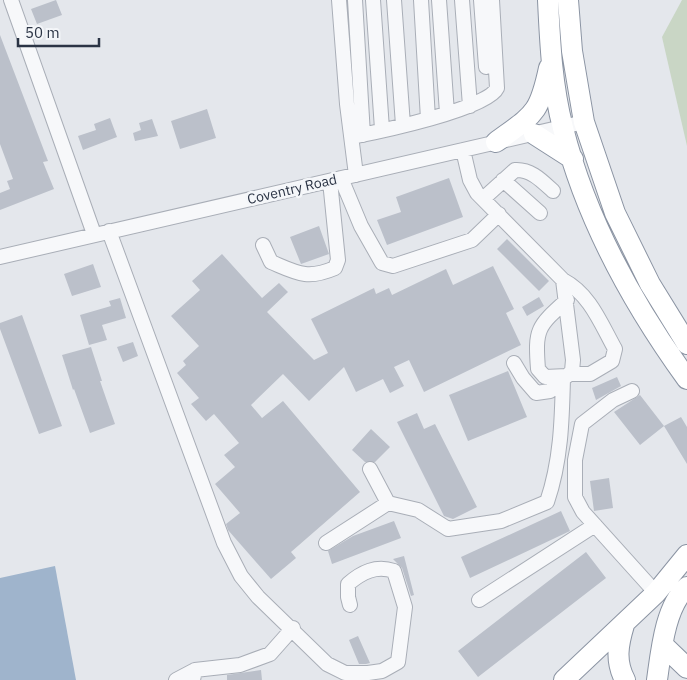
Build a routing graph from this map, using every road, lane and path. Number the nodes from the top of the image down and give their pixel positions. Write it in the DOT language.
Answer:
graph roads {
  1 [pos="11,0"];
  2 [pos="339,0"];
  3 [pos="355,0"];
  4 [pos="373,0"];
  5 [pos="394,0"];
  6 [pos="421,0"];
  7 [pos="439,0"];
  8 [pos="462,0"];
  9 [pos="481,0"];
  10 [pos="492,0"];
  11 [pos="548,0"];
  12 [pos="568,0"];
  13 [pos="551,57"];
  14 [pos="489,98"];
  15 [pos="470,106"];
  16 [pos="447,113"];
  17 [pos="428,118"];
  18 [pos="584,122"];
  19 [pos="403,125"];
  20 [pos="563,128"];
  21 [pos="382,129"];
  22 [pos="534,134"];
  23 [pos="357,136"];
  24 [pos="496,142"];
  25 [pos="463,150"];
  26 [pos="573,159"];
  27 [pos="356,175"];
  28 [pos="336,179"];
  29 [pos="503,180"];
  30 [pos="553,191"];
  31 [pos="484,198"];
  32 [pos="540,213"];
  33 [pos="499,214"];
  34 [pos="109,230"];
  35 [pos="94,234"];
  36 [pos="263,245"];
  37 [pos="0,257"];
  38 [pos="563,280"];
  39 [pos="567,300"];
  40 [pos="687,344"];
  41 [pos="514,363"];
  42 [pos="566,376"];
  43 [pos="687,379"];
  44 [pos="632,391"];
  45 [pos="370,469"];
  46 [pos="388,503"];
  47 [pos="595,525"];
  48 [pos="326,543"];
  49 [pos="687,556"];
  50 [pos="687,586"];
  51 [pos="656,593"];
  52 [pos="479,600"];
  53 [pos="350,605"];
  54 [pos="624,625"];
  55 [pos="293,628"];
  56 [pos="664,646"];
  57 [pos="687,668"];
  58 [pos="194,675"];
  59 [pos="176,680"];
  60 [pos="564,680"];
  61 [pos="625,680"];
  62 [pos="657,680"];
  1 -- 35 [label="street"];
  2 -- 23 [label="street"];
  3 -- 23 [label="street"];
  4 -- 21 [label="street"];
  5 -- 19 [label="street"];
  6 -- 17 [label="street"];
  7 -- 16 [label="street"];
  8 -- 15 [label="street"];
  9 -- 14 [label="street"];
  10 -- 14 [label="street"];
  11 -- 13 [label="highway"];
  12 -- 18 [label="highway"];
  13 -- 20 [label="highway"];
  13 -- 24 [label="highway"];
  14 -- 15 [label="street"];
  15 -- 16 [label="street"];
  16 -- 17 [label="street"];
  17 -- 19 [label="street"];
  18 -- 20 [label="street, Coventry Road"];
  18 -- 40 [label="highway"];
  19 -- 21 [label="street"];
  20 -- 22 [label="street, Coventry Road"];
  20 -- 26 [label="highway"];
  21 -- 23 [label="street"];
  22 -- 24 [label="street, Coventry Road"];
  22 -- 26 [label="highway"];
  23 -- 27 [label="street"];
  24 -- 25 [label="street, Coventry Road"];
  25 -- 27 [label="street, Coventry Road"];
  25 -- 31 [label="street"];
  26 -- 43 [label="highway"];
  27 -- 28 [label="street, Coventry Road"];
  28 -- 33 [label="street"];
  28 -- 34 [label="street, Coventry Road"];
  28 -- 36 [label="street"];
  29 -- 30 [label="street"];
  29 -- 31 [label="street"];
  29 -- 32 [label="street"];
  31 -- 33 [label="street"];
  33 -- 38 [label="street"];
  34 -- 35 [label="street, Coventry Road"];
  34 -- 55 [label="street"];
  35 -- 37 [label="street, Coventry Road"];
  38 -- 39 [label="street"];
  38 -- 42 [label="street"];
  39 -- 42 [label="street"];
  39 -- 42 [label="street"];
  41 -- 42 [label="street"];
  42 -- 46 [label="street"];
  44 -- 47 [label="street"];
  45 -- 46 [label="street"];
  46 -- 48 [label="street"];
  47 -- 51 [label="street"];
  47 -- 52 [label="street"];
  49 -- 51 [label="highway"];
  50 -- 56 [label="highway"];
  51 -- 54 [label="highway"];
  53 -- 55 [label="street"];
  54 -- 60 [label="highway"];
  54 -- 61 [label="highway"];
  55 -- 58 [label="street"];
  56 -- 57 [label="highway"];
  56 -- 62 [label="highway"];
  58 -- 59 [label="street"];
}
